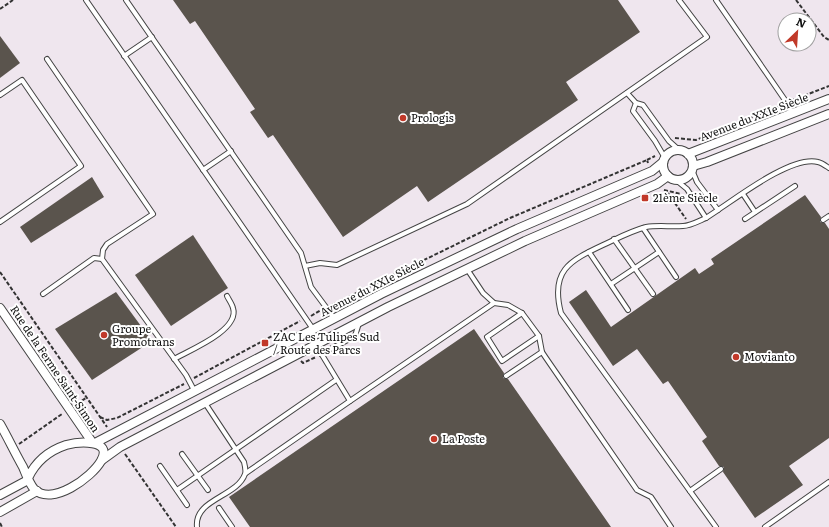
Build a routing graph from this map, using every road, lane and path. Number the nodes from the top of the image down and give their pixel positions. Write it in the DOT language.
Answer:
graph roads {
  1 [pos="13,0"];
  2 [pos="86,0"];
  3 [pos="126,0"];
  4 [pos="680,0"];
  5 [pos="716,0"];
  6 [pos="796,0"];
  7 [pos="0,9"];
  8 [pos="152,37"];
  9 [pos="829,40"];
  10 [pos="124,56"];
  11 [pos="47,59"];
  12 [pos="829,86"];
  13 [pos="627,93"];
  14 [pos="0,95"];
  15 [pos="829,99"];
  16 [pos="787,103"];
  17 [pos="636,104"];
  18 [pos="792,114"];
  19 [pos="829,114"];
  20 [pos="669,141"];
  21 [pos="679,150"];
  22 [pos="230,151"];
  23 [pos="688,154"];
  24 [pos="664,157"];
  25 [pos="647,160"];
  26 [pos="692,168"];
  27 [pos="829,168"];
  28 [pos="203,170"];
  29 [pos="668,176"];
  30 [pos="676,180"];
  31 [pos="795,186"];
  32 [pos="667,192"];
  33 [pos="743,194"];
  34 [pos="718,210"];
  35 [pos="755,212"];
  36 [pos="829,216"];
  37 [pos="706,218"];
  38 [pos="745,219"];
  39 [pos="823,220"];
  40 [pos="0,222"];
  41 [pos="690,224"];
  42 [pos="643,228"];
  43 [pos="614,239"];
  44 [pos="589,252"];
  45 [pos="659,252"];
  46 [pos="102,259"];
  47 [pos="305,266"];
  48 [pos="635,268"];
  49 [pos="467,269"];
  50 [pos="0,272"];
  51 [pos="676,277"];
  52 [pos="611,284"];
  53 [pos="43,294"];
  54 [pos="653,294"];
  55 [pos="227,296"];
  56 [pos="494,303"];
  57 [pos="0,308"];
  58 [pos="628,310"];
  59 [pos="522,313"];
  60 [pos="335,318"];
  61 [pos="359,322"];
  62 [pos="313,329"];
  63 [pos="539,336"];
  64 [pos="316,345"];
  65 [pos="542,352"];
  66 [pos="321,354"];
  67 [pos="174,359"];
  68 [pos="506,376"];
  69 [pos="336,380"];
  70 [pos="195,392"];
  71 [pos="86,398"];
  72 [pos="350,401"];
  73 [pos="205,402"];
  74 [pos="70,408"];
  75 [pos="0,424"];
  76 [pos="112,434"];
  77 [pos="4,439"];
  78 [pos="93,442"];
  79 [pos="120,447"];
  80 [pos="13,448"];
  81 [pos="236,450"];
  82 [pos="182,454"];
  83 [pos="102,460"];
  84 [pos="160,466"];
  85 [pos="721,469"];
  86 [pos="246,473"];
  87 [pos="197,475"];
  88 [pos="28,479"];
  89 [pos="829,482"];
  90 [pos="177,490"];
  91 [pos="208,490"];
  92 [pos="37,491"];
  93 [pos="690,492"];
  94 [pos="0,496"];
  95 [pos="187,505"];
  96 [pos="219,508"];
  97 [pos="0,512"];
  98 [pos="0,522"];
  99 [pos="2,527"];
  100 [pos="176,527"];
  101 [pos="197,527"];
  102 [pos="232,527"];
  103 [pos="671,527"];
  104 [pos="716,527"];
  105 [pos="766,527"];
  1 -- 7 [label="path"];
  2 -- 10 [label="lane"];
  3 -- 8 [label="lane"];
  4 -- 13 [label="lane"];
  5 -- 16 [label="lane"];
  6 -- 9 [label="path"];
  8 -- 10 [label="lane"];
  8 -- 22 [label="lane"];
  10 -- 28 [label="lane"];
  11 -- 46 [label="lane"];
  12 -- 16 [label="path"];
  13 -- 17 [label="lane"];
  13 -- 47 [label="lane"];
  14 -- 40 [label="lane"];
  15 -- 18 [label="street, Avenue du XXIe Siècle"];
  16 -- 18 [label="lane"];
  16 -- 20 [label="path"];
  17 -- 20 [label="lane"];
  17 -- 24 [label="lane"];
  18 -- 23 [label="street, Avenue du XXIe Siècle"];
  19 -- 26 [label="street"];
  20 -- 21 [label="lane"];
  21 -- 23 [label="street"];
  21 -- 24 [label="street"];
  22 -- 28 [label="lane"];
  22 -- 47 [label="lane"];
  23 -- 26 [label="street"];
  24 -- 25 [label="path"];
  24 -- 29 [label="street"];
  24 -- 60 [label="street, Avenue du XXIe Siècle"];
  26 -- 30 [label="street"];
  26 -- 34 [label="lane"];
  27 -- 33 [label="lane"];
  28 -- 62 [label="lane"];
  29 -- 30 [label="street"];
  29 -- 49 [label="street"];
  30 -- 37 [label="lane"];
  31 -- 35 [label="lane"];
  32 -- 41 [label="path"];
  33 -- 34 [label="lane"];
  33 -- 35 [label="lane"];
  34 -- 37 [label="lane"];
  35 -- 38 [label="lane"];
  36 -- 39 [label="lane"];
  37 -- 41 [label="lane"];
  41 -- 42 [label="lane"];
  42 -- 43 [label="lane"];
  42 -- 45 [label="lane"];
  43 -- 44 [label="lane"];
  43 -- 48 [label="lane"];
  44 -- 52 [label="lane"];
  44 -- 93 [label="lane"];
  45 -- 48 [label="lane"];
  45 -- 51 [label="lane"];
  46 -- 53 [label="lane"];
  46 -- 67 [label="lane"];
  47 -- 60 [label="lane"];
  48 -- 52 [label="lane"];
  48 -- 54 [label="lane"];
  49 -- 56 [label="lane"];
  49 -- 61 [label="street"];
  50 -- 71 [label="path"];
  52 -- 58 [label="lane"];
  55 -- 67 [label="lane"];
  56 -- 59 [label="lane"];
  56 -- 72 [label="lane"];
  57 -- 74 [label="street, Rue de la Ferme Saint-Simon"];
  59 -- 63 [label="lane"];
  59 -- 63 [label="lane"];
  60 -- 62 [label="street, Avenue du XXIe Siècle"];
  61 -- 64 [label="street"];
  61 -- 66 [label="lane"];
  62 -- 70 [label="street, Avenue du XXIe Siècle"];
  63 -- 65 [label="lane"];
  64 -- 66 [label="lane"];
  64 -- 73 [label="street"];
  65 -- 68 [label="lane"];
  65 -- 103 [label="lane"];
  66 -- 69 [label="lane"];
  67 -- 70 [label="lane"];
  69 -- 72 [label="lane"];
  69 -- 81 [label="lane"];
  70 -- 76 [label="street, Avenue du XXIe Siècle"];
  71 -- 74 [label="path"];
  71 -- 76 [label="path"];
  72 -- 86 [label="lane"];
  73 -- 79 [label="street"];
  73 -- 81 [label="lane"];
  74 -- 78 [label="street, Rue de la Ferme Saint-Simon"];
  74 -- 80 [label="path"];
  75 -- 77 [label="street"];
  76 -- 78 [label="street, Avenue du XXIe Siècle"];
  77 -- 80 [label="street"];
  78 -- 83 [label="street, Rue de la Ferme Saint-Simon"];
  78 -- 88 [label="street"];
  79 -- 83 [label="street"];
  79 -- 100 [label="path"];
  80 -- 88 [label="street"];
  81 -- 86 [label="lane"];
  81 -- 87 [label="lane"];
  82 -- 87 [label="lane"];
  83 -- 92 [label="street"];
  84 -- 90 [label="lane"];
  85 -- 93 [label="lane"];
  86 -- 101 [label="lane"];
  87 -- 90 [label="lane"];
  87 -- 91 [label="lane"];
  88 -- 92 [label="street"];
  88 -- 94 [label="street"];
  89 -- 105 [label="lane"];
  90 -- 95 [label="lane"];
  92 -- 97 [label="street"];
  93 -- 104 [label="lane"];
  96 -- 102 [label="lane"];
  98 -- 99 [label="path"];
}
